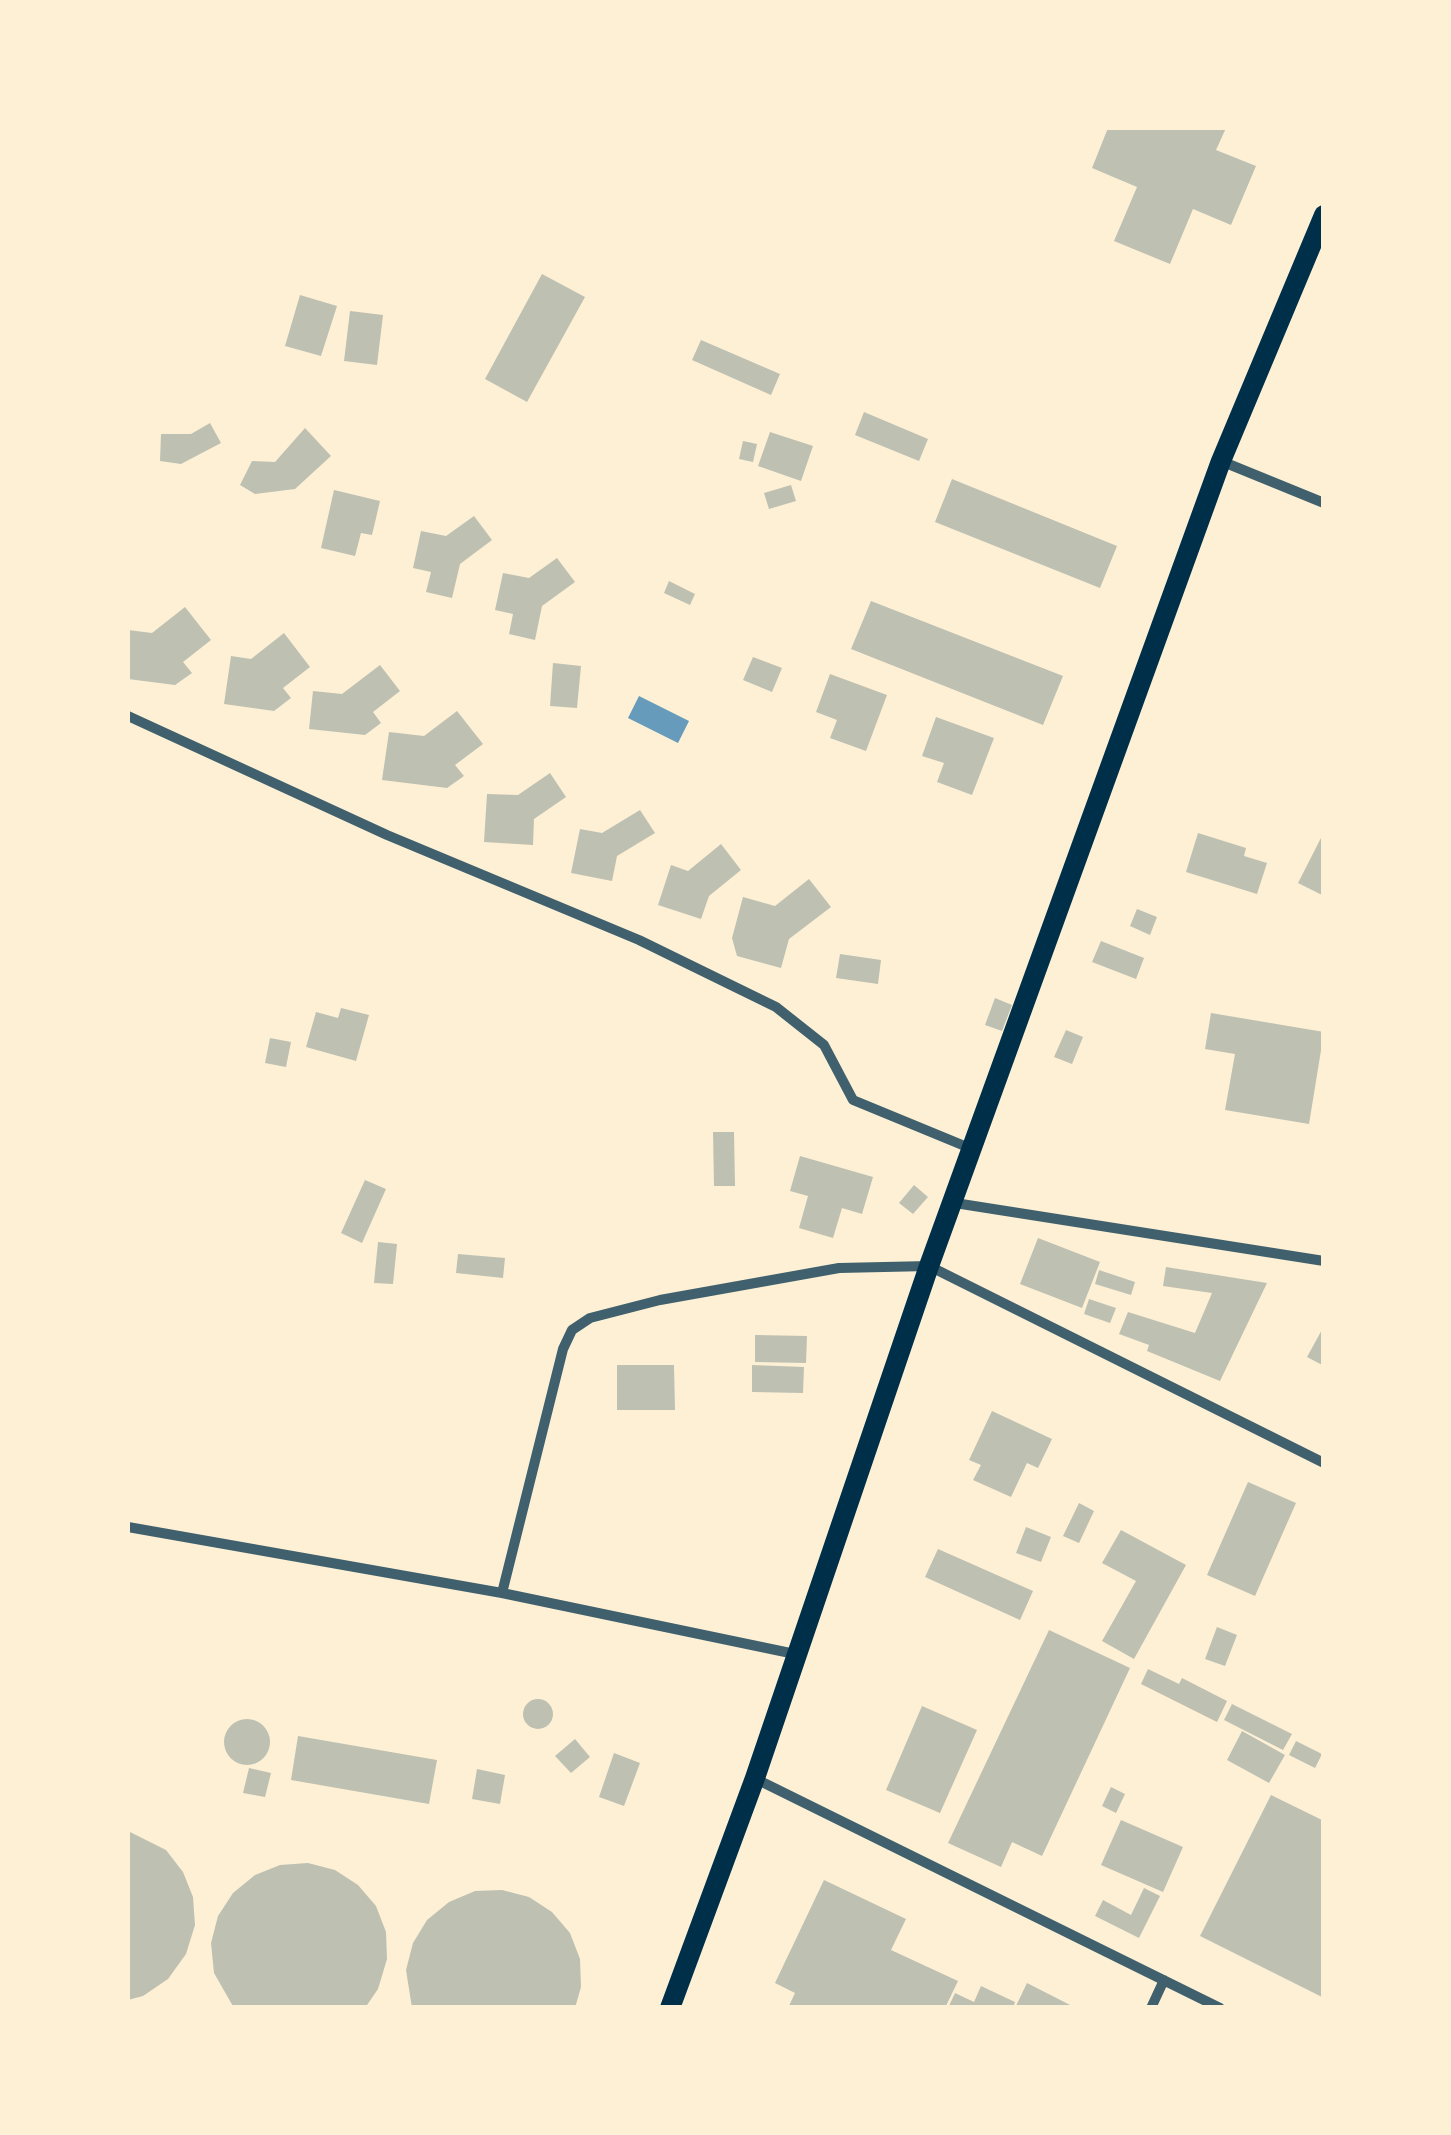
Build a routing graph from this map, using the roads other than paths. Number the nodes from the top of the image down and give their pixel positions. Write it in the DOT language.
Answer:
graph roads {
  1 [pos="1324,215"];
  2 [pos="1222,460"];
  3 [pos="1324,504"];
  4 [pos="128,716"];
  5 [pos="974,1150"];
  6 [pos="955,1204"];
  7 [pos="1324,1261"];
  8 [pos="929,1266"];
  9 [pos="1324,1463"];
  10 [pos="128,1526"];
  11 [pos="502,1593"];
  12 [pos="795,1654"];
  13 [pos="755,1778"];
  14 [pos="1164,1980"];
  15 [pos="670,2008"];
  16 [pos="1151,2008"];
  17 [pos="1220,2008"];
  1 -- 2 [label="main road"];
  2 -- 3 [label="street"];
  2 -- 5 [label="main road"];
  4 -- 5 [label="street"];
  5 -- 6 [label="main road"];
  6 -- 7 [label="street"];
  6 -- 8 [label="main road"];
  8 -- 9 [label="street"];
  8 -- 11 [label="street"];
  8 -- 12 [label="main road"];
  10 -- 11 [label="street"];
  11 -- 12 [label="street"];
  12 -- 13 [label="main road"];
  13 -- 14 [label="street"];
  13 -- 15 [label="main road"];
  14 -- 16 [label="street"];
  14 -- 17 [label="street"];
}
